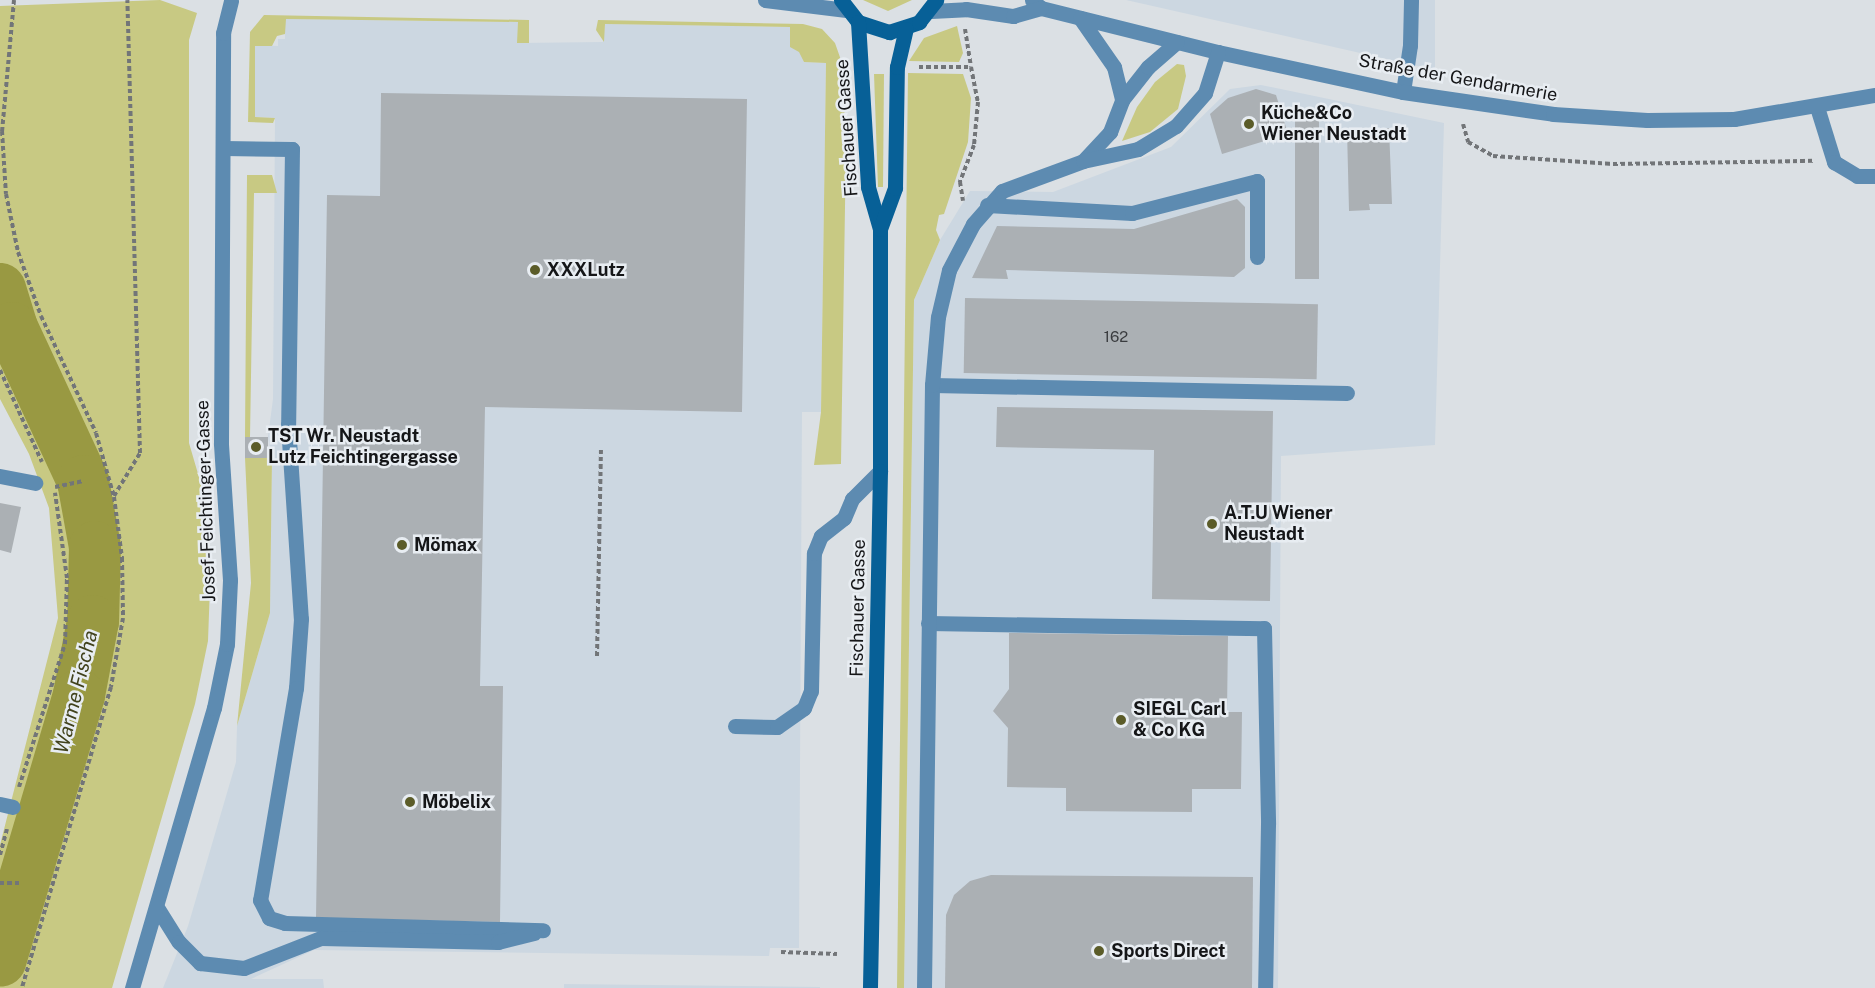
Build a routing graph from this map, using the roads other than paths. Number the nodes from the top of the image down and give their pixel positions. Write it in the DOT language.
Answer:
graph roads {
  1 [pos="232,0"];
  2 [pos="765,0"];
  3 [pos="1407,2"];
  4 [pos="1036,4"];
  5 [pos="843,5"];
  6 [pos="933,5"];
  7 [pos="1080,18"];
  8 [pos="858,22"];
  9 [pos="906,29"];
  10 [pos="1177,42"];
  11 [pos="1218,52"];
  12 [pos="1403,92"];
  13 [pos="1875,95"];
  14 [pos="1122,100"];
  15 [pos="1817,107"];
  16 [pos="224,148"];
  17 [pos="1083,161"];
  18 [pos="1875,176"];
  19 [pos="987,205"];
  20 [pos="880,229"];
  21 [pos="1257,257"];
  22 [pos="932,385"];
  23 [pos="1347,393"];
  24 [pos="880,471"];
  25 [pos="0,476"];
  26 [pos="35,483"];
  27 [pos="928,623"];
  28 [pos="735,726"];
  29 [pos="158,909"];
  30 [pos="132,988"];
  31 [pos="870,988"];
  32 [pos="924,988"];
  33 [pos="1265,988"];
  1 -- 16 [label="street, Josef-Feichtinger-Gasse"];
  2 -- 5 [label="street"];
  3 -- 12 [label="street"];
  4 -- 6 [label="street, Straße der Gendarmerie"];
  4 -- 7 [label="street, Straße der Gendarmerie"];
  5 -- 8 [label="main road"];
  6 -- 9 [label="main road"];
  7 -- 10 [label="street, Straße der Gendarmerie"];
  7 -- 14 [label="street"];
  8 -- 9 [label="main road"];
  8 -- 20 [label="main road, Fischauer Gasse"];
  9 -- 20 [label="main road, Fischauer Gasse"];
  10 -- 11 [label="street, Straße der Gendarmerie"];
  10 -- 14 [label="street"];
  11 -- 12 [label="street, Straße der Gendarmerie"];
  11 -- 17 [label="street"];
  12 -- 15 [label="street, Straße der Gendarmerie"];
  13 -- 15 [label="street, Straße der Gendarmerie"];
  14 -- 17 [label="street"];
  15 -- 18 [label="street"];
  16 -- 29 [label="street, Josef-Feichtinger-Gasse"];
  16 -- 29 [label="street"];
  17 -- 19 [label="street"];
  19 -- 21 [label="street"];
  19 -- 22 [label="street"];
  20 -- 24 [label="main road, Fischauer Gasse"];
  22 -- 23 [label="street"];
  22 -- 27 [label="street"];
  24 -- 28 [label="street"];
  24 -- 31 [label="main road, Fischauer Gasse"];
  25 -- 26 [label="street"];
  27 -- 32 [label="street"];
  27 -- 33 [label="street"];
  29 -- 30 [label="street, Josef-Feichtinger-Gasse"];
}
